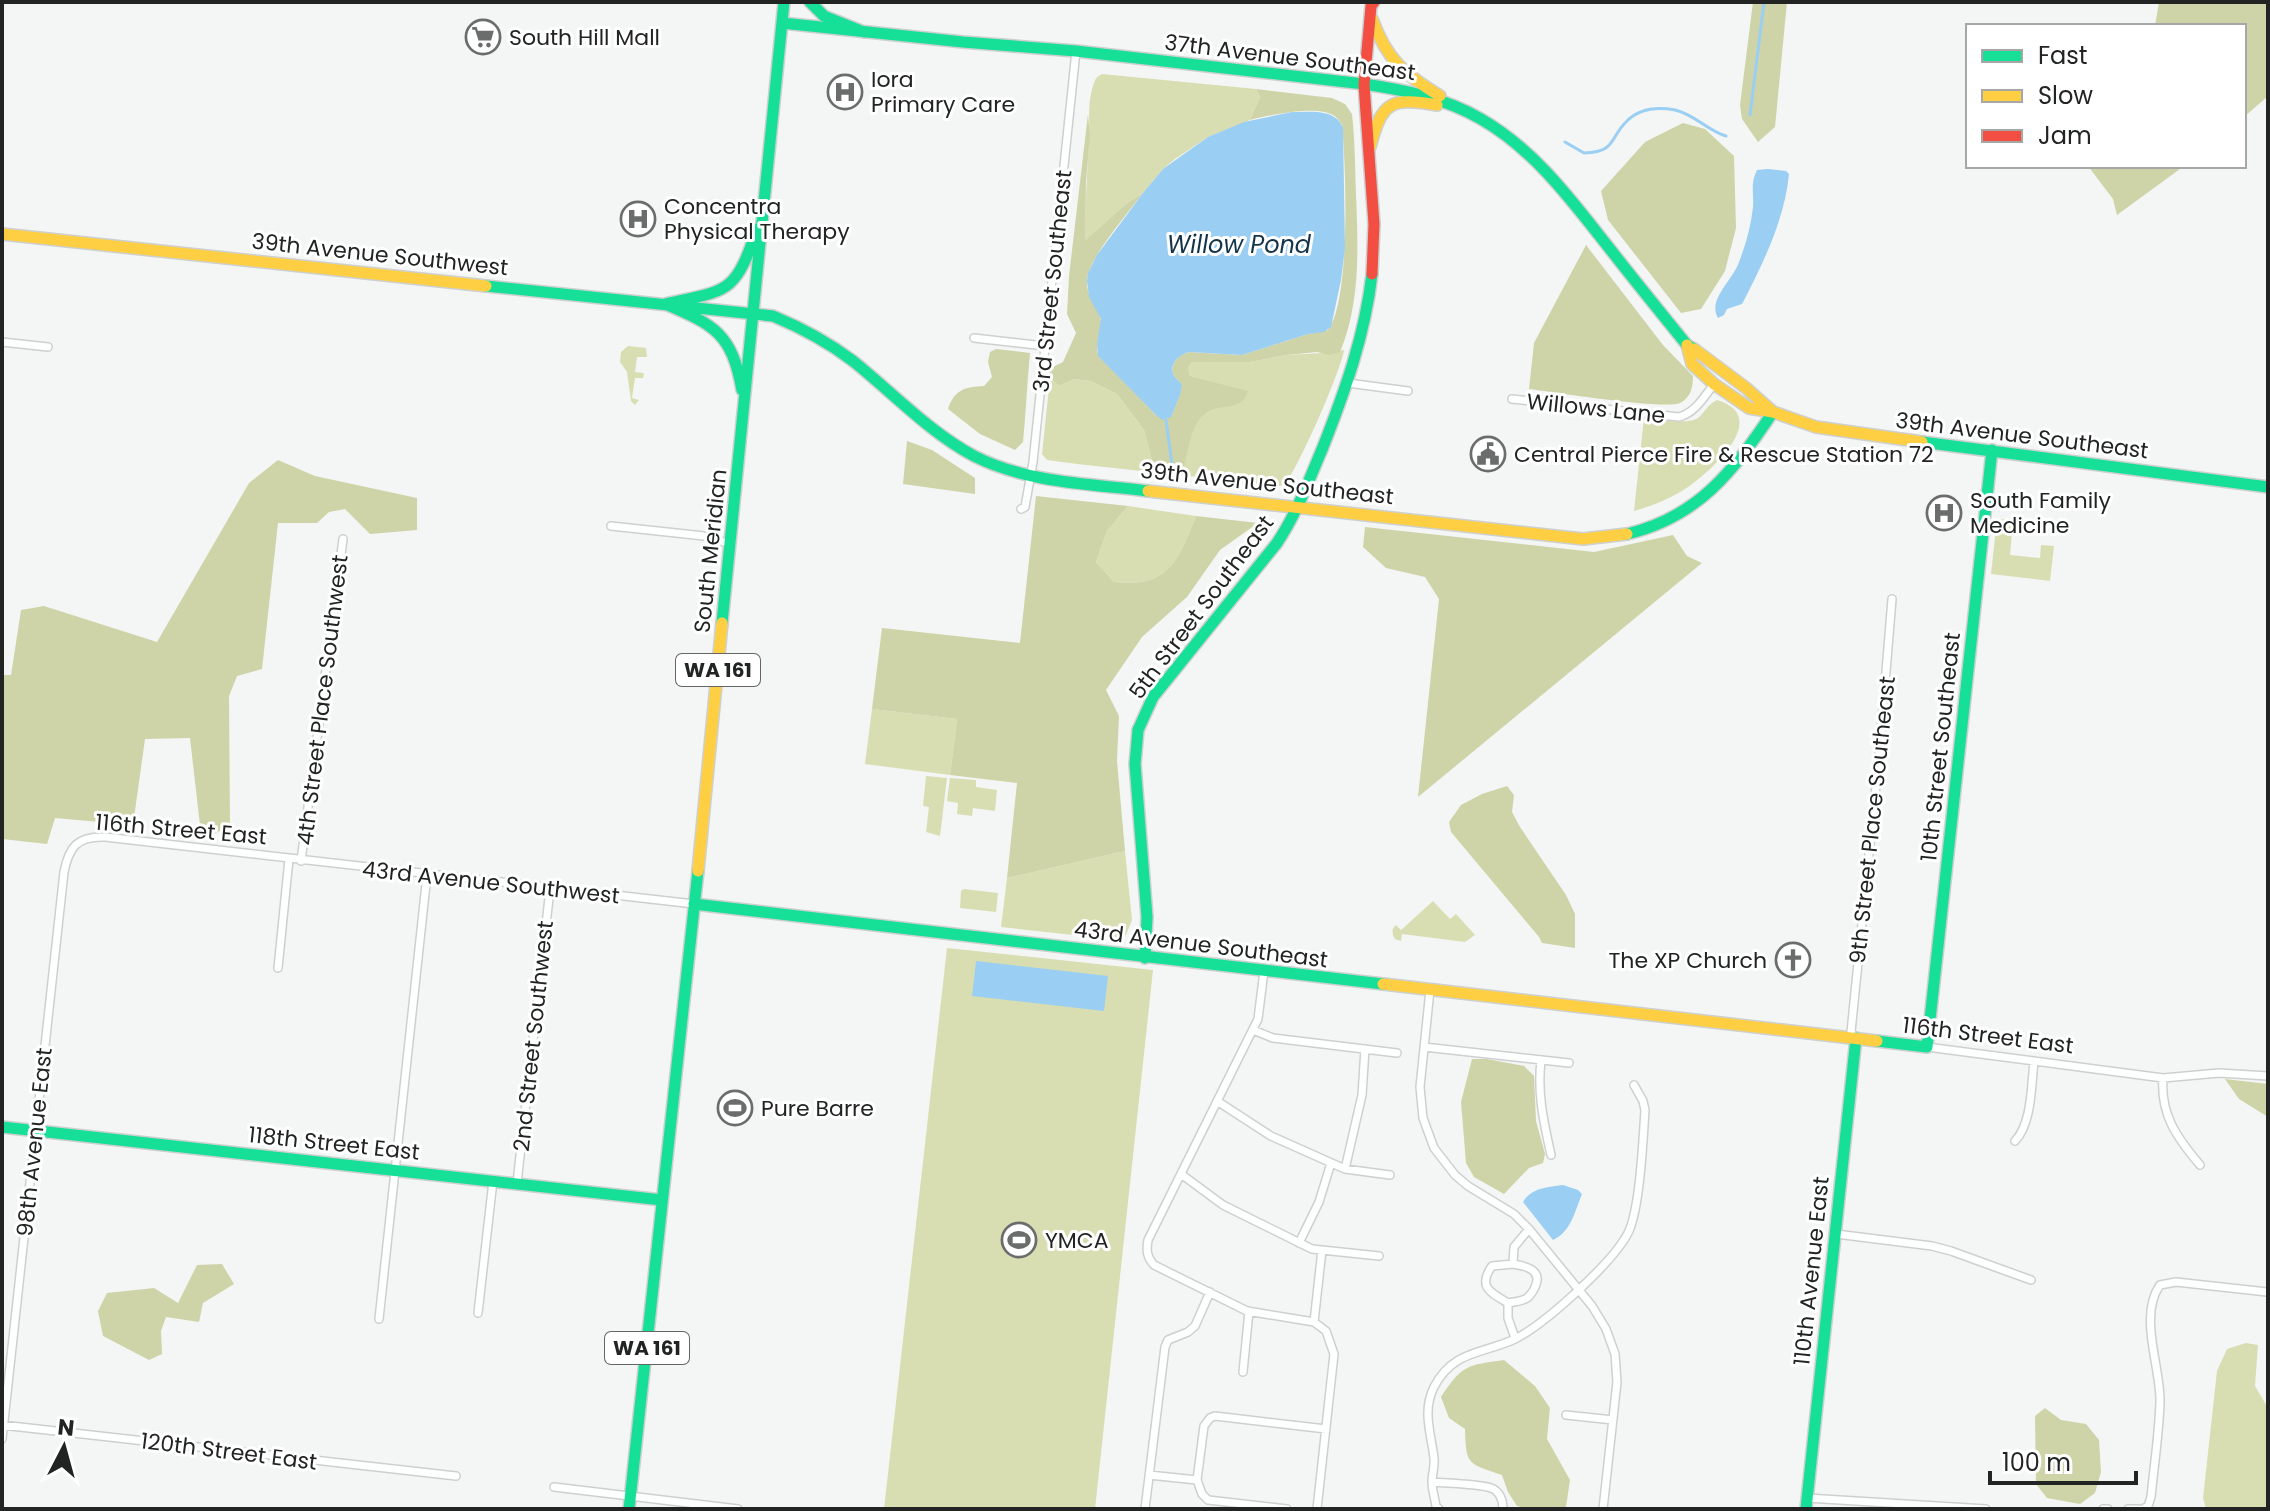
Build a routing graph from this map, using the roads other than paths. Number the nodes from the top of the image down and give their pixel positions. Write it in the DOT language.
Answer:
graph roads {
  1 [pos="784,2"];
  2 [pos="810,2"];
  3 [pos="1371,6"];
  4 [pos="782,23"];
  5 [pos="864,32"];
  6 [pos="1076,51"];
  7 [pos="1364,84"];
  8 [pos="1465,111"];
  9 [pos="1369,151"];
  10 [pos="764,211"];
  11 [pos="2,234"];
  12 [pos="665,304"];
  13 [pos="754,313"];
  14 [pos="974,338"];
  15 [pos="2,342"];
  16 [pos="1687,345"];
  17 [pos="1045,346"];
  18 [pos="48,347"];
  19 [pos="1728,374"];
  20 [pos="1348,383"];
  21 [pos="1714,384"];
  22 [pos="1408,391"];
  23 [pos="1512,399"];
  24 [pos="744,411"];
  25 [pos="1773,412"];
  26 [pos="1992,450"];
  27 [pos="1031,476"];
  28 [pos="2268,487"];
  29 [pos="1298,507"];
  30 [pos="1021,509"];
  31 [pos="611,526"];
  32 [pos="343,539"];
  33 [pos="730,544"];
  34 [pos="1892,599"];
  35 [pos="73,847"];
  36 [pos="289,859"];
  37 [pos="301,861"];
  38 [pos="427,875"];
  39 [pos="550,889"];
  40 [pos="694,904"];
  41 [pos="1145,958"];
  42 [pos="278,968"];
  43 [pos="1264,971"];
  44 [pos="1430,990"];
  45 [pos="1703,1021"];
  46 [pos="1253,1030"];
  47 [pos="1856,1038"];
  48 [pos="1424,1047"];
  49 [pos="1927,1047"];
  50 [pos="1365,1049"];
  51 [pos="1397,1053"];
  52 [pos="1541,1061"];
  53 [pos="2034,1062"];
  54 [pos="1569,1063"];
  55 [pos="2268,1076"];
  56 [pos="2163,1078"];
  57 [pos="1634,1085"];
  58 [pos="1217,1101"];
  59 [pos="2,1127"];
  60 [pos="35,1131"];
  61 [pos="2015,1141"];
  62 [pos="1551,1155"];
  63 [pos="1331,1163"];
  64 [pos="2200,1165"];
  65 [pos="1345,1169"];
  66 [pos="395,1170"];
  67 [pos="1181,1174"];
  68 [pos="1390,1175"];
  69 [pos="493,1181"];
  70 [pos="517,1183"];
  71 [pos="662,1200"];
  72 [pos="1529,1229"];
  73 [pos="1836,1234"];
  74 [pos="1299,1243"];
  75 [pos="1322,1250"];
  76 [pos="1379,1256"];
  77 [pos="1513,1264"];
  78 [pos="2031,1280"];
  79 [pos="1578,1289"];
  80 [pos="1210,1292"];
  81 [pos="2267,1292"];
  82 [pos="1508,1303"];
  83 [pos="1249,1311"];
  84 [pos="478,1313"];
  85 [pos="379,1319"];
  86 [pos="1314,1322"];
  87 [pos="1515,1338"];
  88 [pos="1243,1372"];
  89 [pos="1566,1415"];
  90 [pos="1613,1420"];
  91 [pos="3,1425"];
  92 [pos="1326,1429"];
  93 [pos="2,1439"];
  94 [pos="1149,1475"];
  95 [pos="456,1476"];
  96 [pos="1197,1480"];
  97 [pos="1432,1482"];
  98 [pos="554,1487"];
  99 [pos="630,1503"];
  100 [pos="1806,1504"];
  101 [pos="1438,1508"];
  102 [pos="2143,1508"];
  103 [pos="738,1509"];
  104 [pos="1145,1509"];
  105 [pos="1287,1509"];
  106 [pos="1317,1509"];
  107 [pos="1503,1509"];
  108 [pos="1603,1509"];
  109 [pos="1986,1509"];
  110 [pos="2128,1509"];
  1 -- 4 [label="main road, South Meridian / WA 161"];
  2 -- 5 [label="main road"];
  3 -- 7 [label="main road, 5th Street Southeast"];
  3 -- 8 [label="main road"];
  4 -- 5 [label="main road, 37th Avenue Southeast"];
  4 -- 10 [label="main road, South Meridian / WA 161"];
  5 -- 6 [label="main road, 37th Avenue Southeast"];
  6 -- 7 [label="main road, 37th Avenue Southeast"];
  6 -- 17 [label="street, 3rd Street Southeast"];
  7 -- 8 [label="main road, 37th Avenue Southeast"];
  7 -- 9 [label="main road, 5th Street Southeast"];
  8 -- 9 [label="main road"];
  8 -- 16 [label="main road, 37th Avenue Southeast"];
  9 -- 20 [label="main road, 5th Street Southeast"];
  10 -- 12 [label="main road"];
  10 -- 13 [label="main road, South Meridian / WA 161"];
  11 -- 12 [label="main road, 39th Avenue Southwest"];
  12 -- 13 [label="main road, 39th Avenue Southwest"];
  12 -- 24 [label="main road"];
  13 -- 24 [label="main road, South Meridian / WA 161"];
  13 -- 27 [label="main road, 39th Avenue Southeast"];
  14 -- 17 [label="street"];
  15 -- 18 [label="street"];
  16 -- 19 [label="main road, 37th Avenue Southeast"];
  16 -- 21 [label="main road, 37th Avenue Southeast"];
  17 -- 27 [label="street, 3rd Street Southeast"];
  19 -- 25 [label="main road, 39th Avenue Southeast"];
  20 -- 22 [label="street"];
  20 -- 29 [label="main road, 5th Street Southeast"];
  21 -- 23 [label="street, Willows Lane"];
  21 -- 25 [label="main road, 39th Avenue Southeast"];
  24 -- 33 [label="main road, South Meridian / WA 161"];
  25 -- 26 [label="main road, 39th Avenue Southeast"];
  25 -- 29 [label="main road, 39th Avenue Southeast"];
  26 -- 28 [label="main road, 39th Avenue Southeast"];
  26 -- 49 [label="main road, 10th Street Southeast"];
  27 -- 29 [label="main road, 39th Avenue Southeast"];
  27 -- 30 [label="street, 3rd Street Southeast"];
  29 -- 41 [label="main road, 5th Street Southeast"];
  31 -- 33 [label="street"];
  32 -- 37 [label="street, 4th Street Place Southwest"];
  33 -- 40 [label="main road, South Meridian / WA 161"];
  34 -- 47 [label="street, 9th Street Place Southeast"];
  35 -- 36 [label="street, 116th Street East"];
  35 -- 60 [label="street, 98th Avenue East"];
  36 -- 37 [label="street, 43rd Avenue Southwest"];
  36 -- 42 [label="street"];
  37 -- 38 [label="street, 43rd Avenue Southwest"];
  38 -- 39 [label="street, 43rd Avenue Southwest"];
  38 -- 66 [label="street"];
  39 -- 40 [label="street, 43rd Avenue Southwest"];
  39 -- 70 [label="street, 2nd Street Southwest"];
  40 -- 41 [label="main road, 43rd Avenue Southeast"];
  40 -- 71 [label="main road, South Meridian / WA 161"];
  41 -- 43 [label="main road, 43rd Avenue Southeast"];
  43 -- 44 [label="main road, 43rd Avenue Southeast"];
  43 -- 46 [label="street"];
  44 -- 45 [label="main road, 43rd Avenue Southeast"];
  44 -- 48 [label="street"];
  45 -- 47 [label="main road, 116th Street East"];
  46 -- 50 [label="street"];
  46 -- 58 [label="street"];
  47 -- 49 [label="main road, 116th Street East"];
  47 -- 73 [label="main road, 110th Avenue East"];
  48 -- 52 [label="street"];
  48 -- 72 [label="street"];
  49 -- 53 [label="street, 116th Street East"];
  50 -- 51 [label="street"];
  50 -- 65 [label="street"];
  52 -- 54 [label="street"];
  52 -- 62 [label="street"];
  53 -- 56 [label="street, 116th Street East"];
  53 -- 61 [label="street"];
  55 -- 56 [label="street, 116th Street East"];
  56 -- 64 [label="street"];
  57 -- 79 [label="street"];
  58 -- 63 [label="street"];
  58 -- 67 [label="street"];
  59 -- 60 [label="main road, 118th Street East"];
  60 -- 66 [label="main road, 118th Street East"];
  60 -- 91 [label="street, 98th Avenue East"];
  63 -- 65 [label="street"];
  63 -- 74 [label="street"];
  65 -- 68 [label="street"];
  66 -- 69 [label="main road, 118th Street East"];
  66 -- 85 [label="street"];
  67 -- 74 [label="street"];
  67 -- 80 [label="street"];
  69 -- 70 [label="main road, 118th Street East"];
  69 -- 84 [label="street"];
  70 -- 71 [label="main road, 118th Street East"];
  71 -- 99 [label="main road, WA 161"];
  72 -- 77 [label="street"];
  72 -- 79 [label="street"];
  73 -- 78 [label="street"];
  73 -- 100 [label="main road, 110th Avenue East"];
  74 -- 75 [label="street"];
  75 -- 76 [label="street"];
  75 -- 86 [label="street"];
  77 -- 82 [label="street"];
  77 -- 82 [label="street"];
  79 -- 87 [label="street"];
  79 -- 90 [label="street"];
  80 -- 83 [label="street"];
  80 -- 94 [label="street"];
  81 -- 102 [label="street"];
  82 -- 87 [label="street"];
  83 -- 86 [label="street"];
  83 -- 88 [label="street"];
  86 -- 92 [label="street"];
  87 -- 97 [label="street"];
  89 -- 90 [label="street"];
  90 -- 108 [label="street"];
  91 -- 93 [label="street, 98th Avenue East"];
  91 -- 95 [label="street, 120th Street East"];
  92 -- 96 [label="street"];
  92 -- 106 [label="street"];
  94 -- 96 [label="street"];
  94 -- 104 [label="street"];
  96 -- 105 [label="street"];
  97 -- 101 [label="street"];
  97 -- 107 [label="street"];
  98 -- 99 [label="street"];
  99 -- 103 [label="street"];
  100 -- 109 [label="street"];
  102 -- 110 [label="street"];
}
